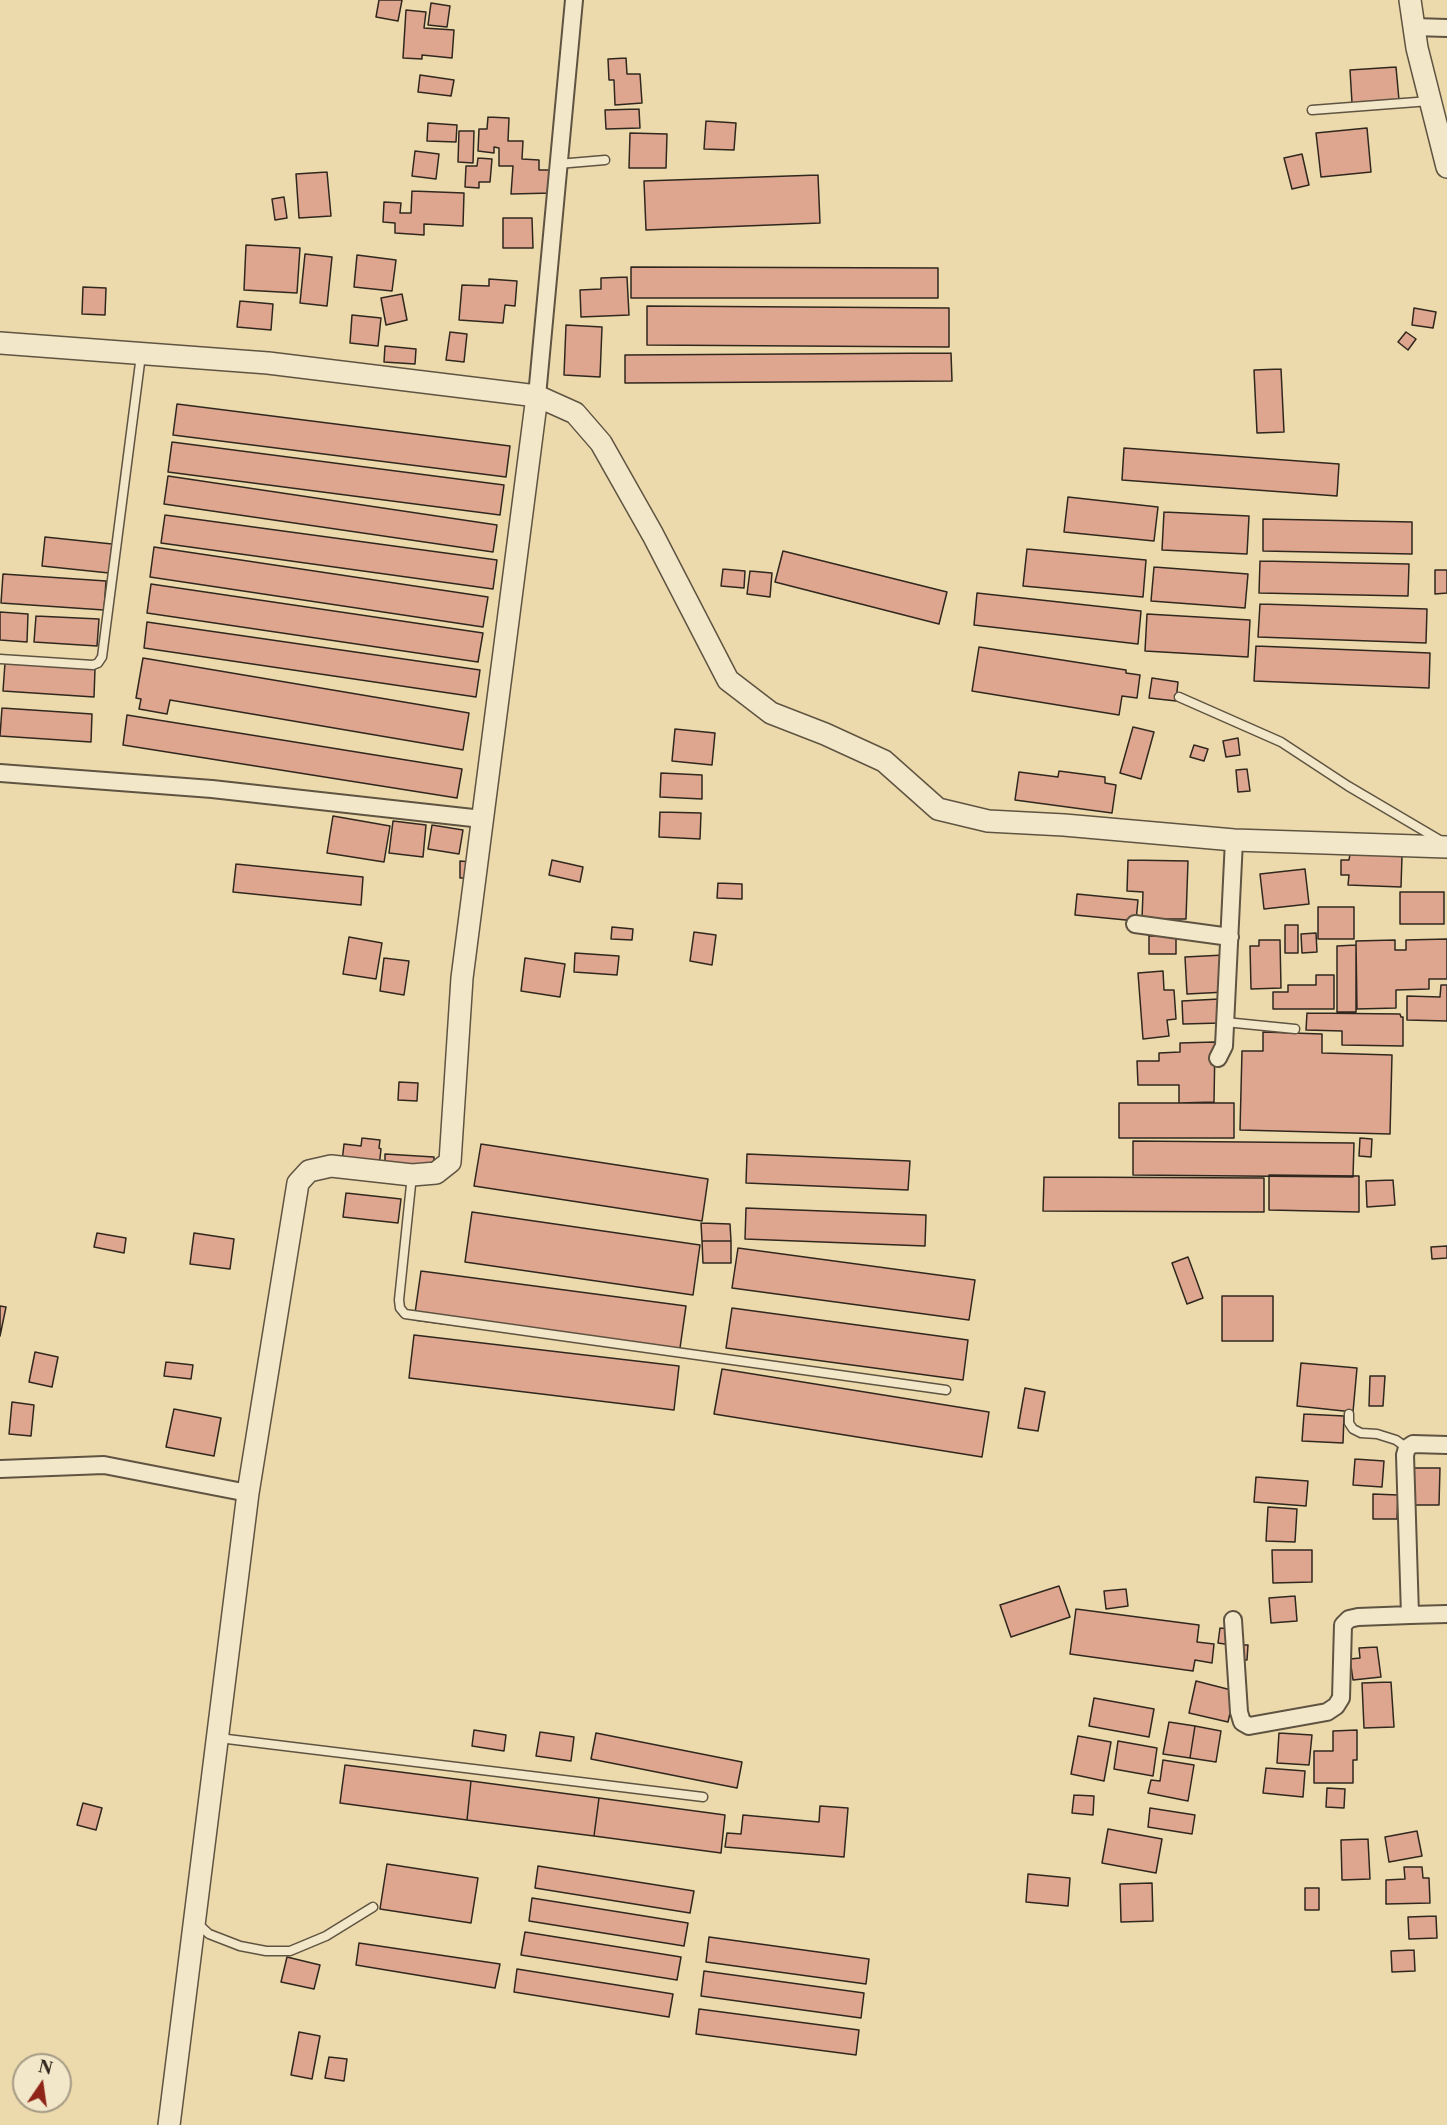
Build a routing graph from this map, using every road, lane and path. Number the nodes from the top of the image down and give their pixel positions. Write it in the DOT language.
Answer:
graph roads {
  1 [pos="574,0"];
  2 [pos="1410,0"];
  3 [pos="1414,27"];
  4 [pos="1447,28"];
  5 [pos="1431,101"];
  6 [pos="1312,110"];
  7 [pos="605,160"];
  8 [pos="558,164"];
  9 [pos="1447,167"];
  10 [pos="0,343"];
  11 [pos="141,352"];
  12 [pos="537,396"];
  13 [pos="0,659"];
  14 [pos="1179,697"];
  15 [pos="0,773"];
  16 [pos="482,819"];
  17 [pos="1234,840"];
  18 [pos="1447,845"];
  19 [pos="1135,924"];
  20 [pos="1230,937"];
  21 [pos="1225,1022"];
  22 [pos="1295,1029"];
  23 [pos="1218,1058"];
  24 [pos="412,1175"];
  25 [pos="946,1390"];
  26 [pos="1349,1414"];
  27 [pos="1447,1445"];
  28 [pos="1407,1448"];
  29 [pos="0,1469"];
  30 [pos="248,1493"];
  31 [pos="1447,1614"];
  32 [pos="1410,1615"];
  33 [pos="1233,1620"];
  34 [pos="219,1738"];
  35 [pos="703,1797"];
  36 [pos="373,1907"];
  37 [pos="194,1921"];
  38 [pos="169,2125"];
  1 -- 8 [label="street"];
  2 -- 3 [label="street"];
  3 -- 4 [label="street"];
  3 -- 5 [label="street"];
  5 -- 6 [label="lane"];
  5 -- 9 [label="street"];
  7 -- 8 [label="lane"];
  8 -- 12 [label="street"];
  10 -- 11 [label="street"];
  11 -- 12 [label="street"];
  11 -- 13 [label="lane"];
  12 -- 16 [label="street"];
  12 -- 17 [label="street"];
  14 -- 18 [label="lane"];
  15 -- 16 [label="street"];
  16 -- 24 [label="street"];
  17 -- 18 [label="street"];
  17 -- 20 [label="street"];
  19 -- 20 [label="street"];
  20 -- 21 [label="street"];
  21 -- 22 [label="lane"];
  21 -- 23 [label="street"];
  24 -- 25 [label="lane"];
  24 -- 30 [label="street"];
  26 -- 28 [label="lane"];
  27 -- 28 [label="street"];
  28 -- 32 [label="street"];
  29 -- 30 [label="street"];
  30 -- 34 [label="street"];
  31 -- 32 [label="street"];
  32 -- 33 [label="street"];
  34 -- 35 [label="lane"];
  34 -- 37 [label="street"];
  36 -- 37 [label="lane"];
  37 -- 38 [label="street"];
}
